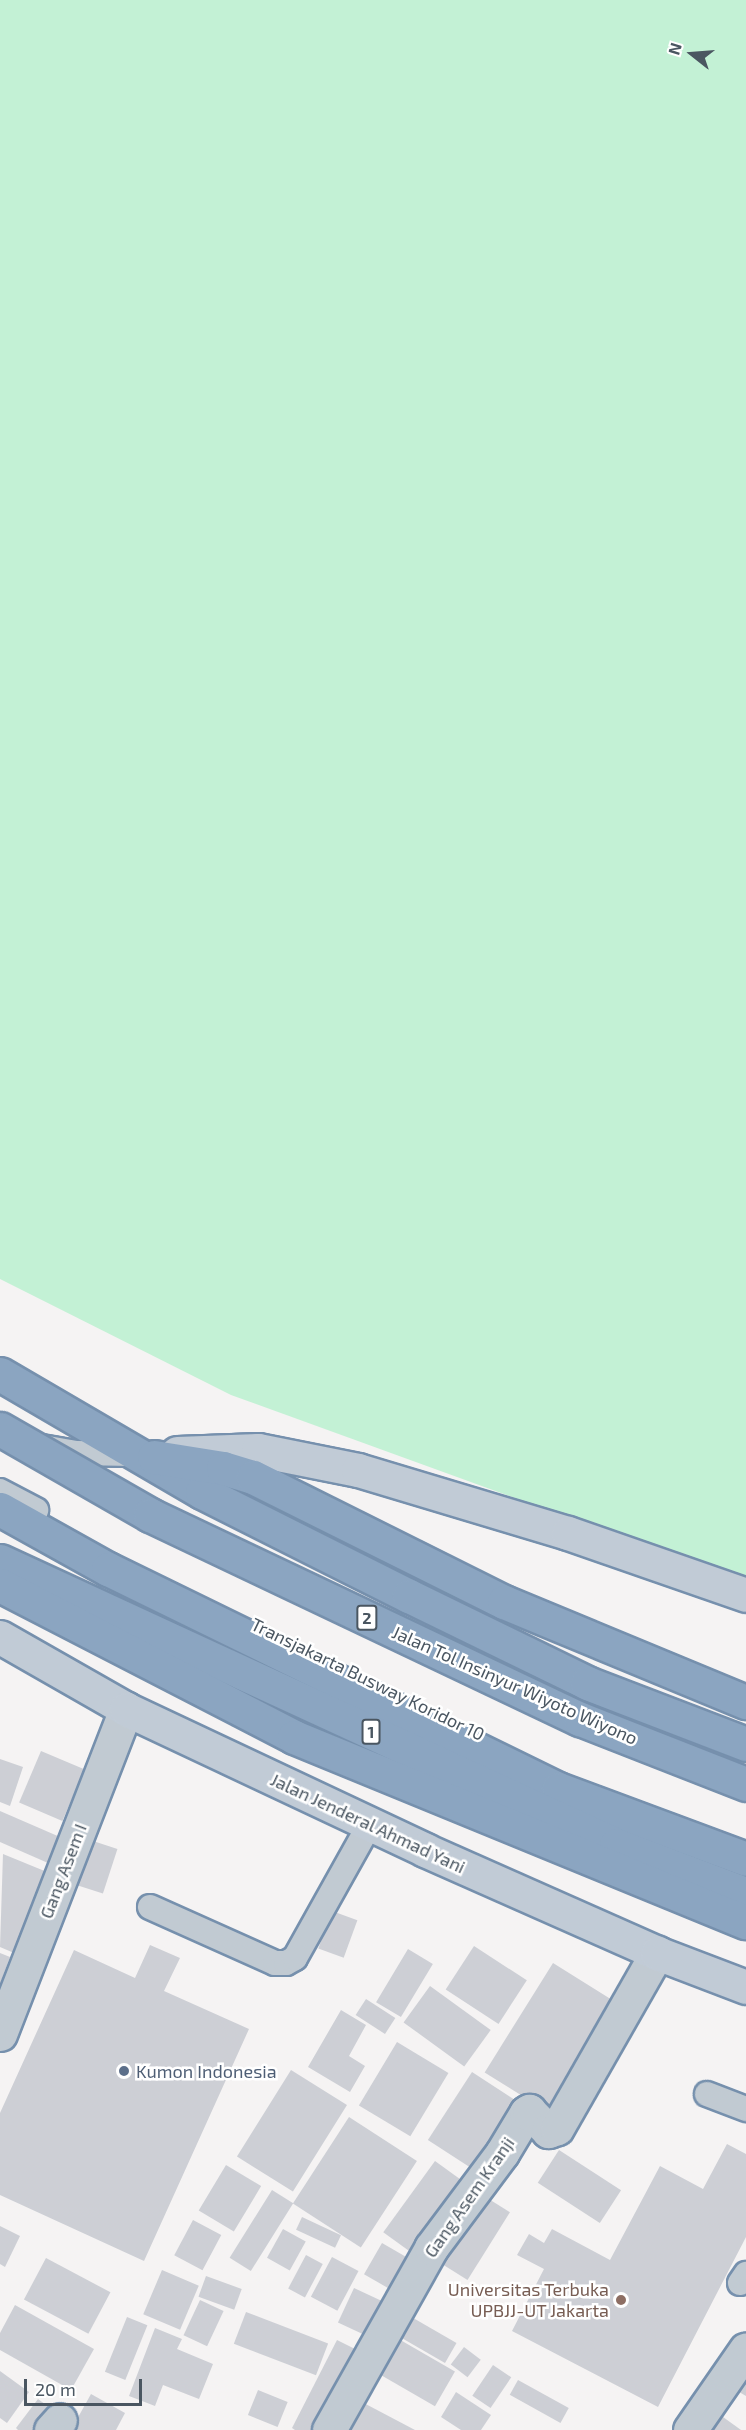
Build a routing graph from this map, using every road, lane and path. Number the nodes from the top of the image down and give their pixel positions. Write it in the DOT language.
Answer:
graph roads {
  1 [pos="0,1374"];
  2 [pos="4,1435"];
  3 [pos="133,1454"];
  4 [pos="0,1491"];
  5 [pos="0,1509"];
  6 [pos="0,1561"];
  7 [pos="0,1585"];
  8 [pos="746,1594"];
  9 [pos="0,1637"];
  10 [pos="746,1702"];
  11 [pos="126,1708"];
  12 [pos="746,1744"];
  13 [pos="746,1784"];
  14 [pos="746,1790"];
  15 [pos="370,1824"];
  16 [pos="746,1844"];
  17 [pos="746,1859"];
  18 [pos="746,1894"];
  19 [pos="150,1907"];
  20 [pos="746,1922"];
  21 [pos="657,1953"];
  22 [pos="746,1987"];
  23 [pos="0,2034"];
  24 [pos="708,2094"];
  25 [pos="746,2109"];
  26 [pos="746,2349"];
  27 [pos="329,2430"];
  28 [pos="690,2430"];
  1 -- 3 [label="highway"];
  2 -- 3 [label="lane"];
  2 -- 13 [label="highway, Jalan Tol Insinyur Wiyoto Wiyono / 2, bridge"];
  2 -- 14 [label="lane"];
  3 -- 8 [label="main road"];
  3 -- 10 [label="highway"];
  3 -- 12 [label="highway"];
  4 -- 16 [label="lane, Transjakarta Busway Koridor 10"];
  5 -- 17 [label="highway"];
  6 -- 18 [label="highway, 1"];
  7 -- 20 [label="highway"];
  9 -- 11 [label="main road, Jalan Jenderal Ahmad Yani"];
  11 -- 15 [label="main road, Jalan Jenderal Ahmad Yani"];
  11 -- 23 [label="street, Gang Asem I"];
  15 -- 19 [label="lane"];
  15 -- 21 [label="main road, Jalan Jenderal Ahmad Yani"];
  21 -- 22 [label="main road, Jalan Jenderal Ahmad Yani"];
  21 -- 27 [label="street, Gang Asem Kranji"];
  24 -- 25 [label="lane"];
  26 -- 28 [label="street"];
}
